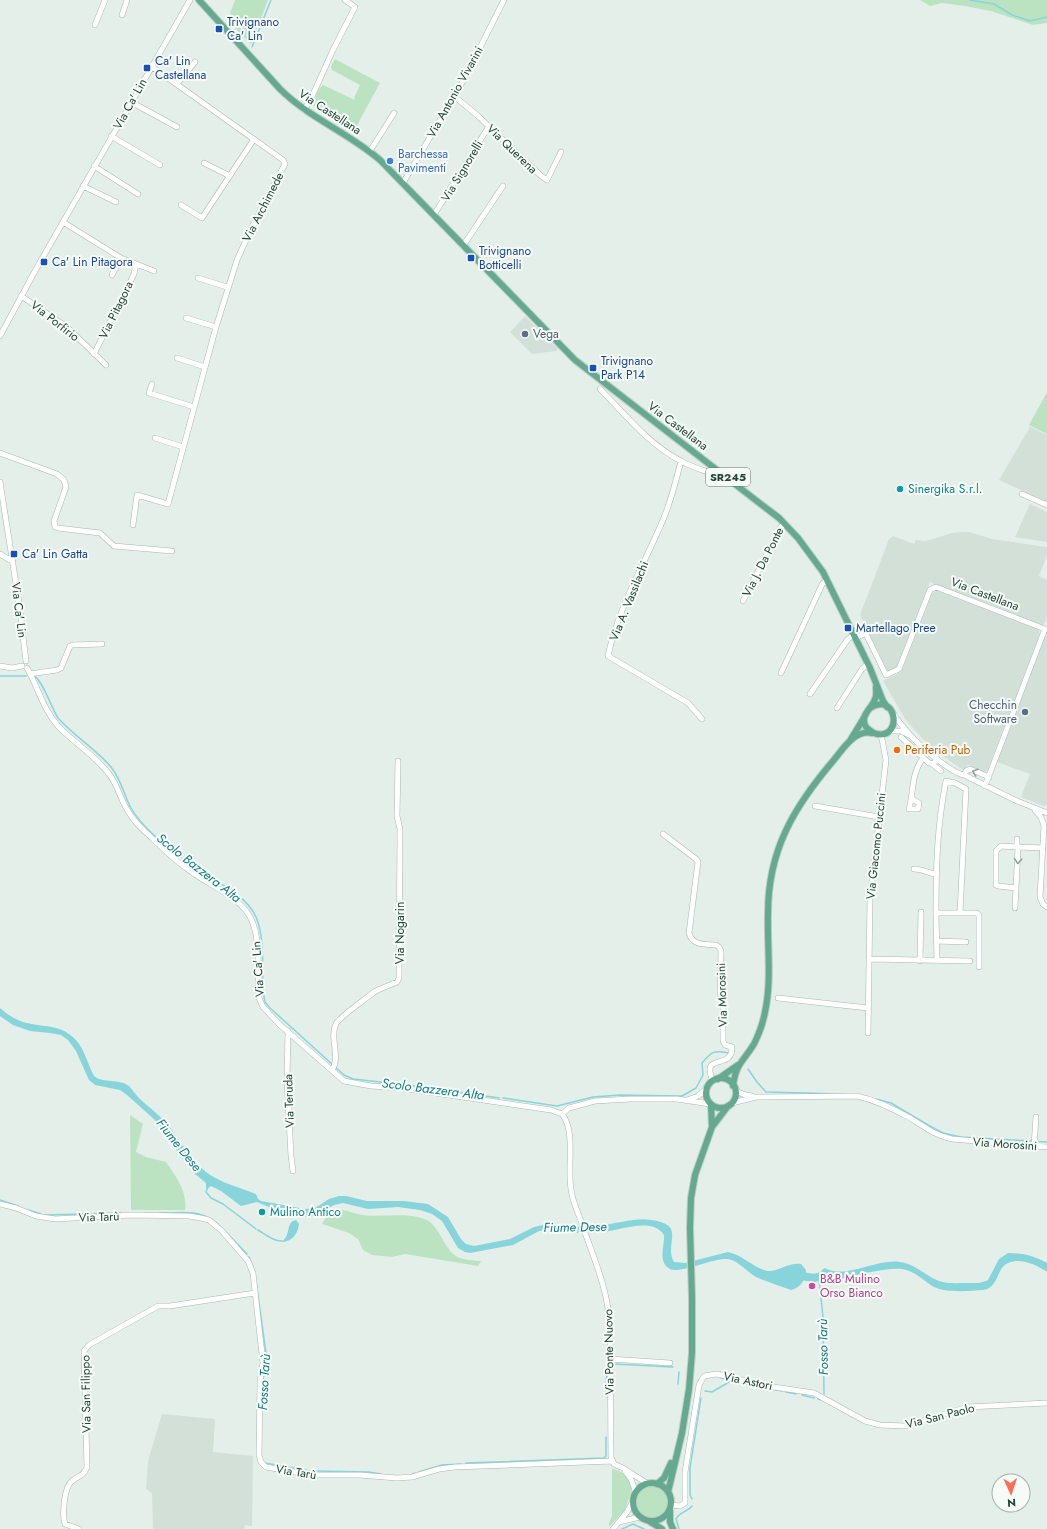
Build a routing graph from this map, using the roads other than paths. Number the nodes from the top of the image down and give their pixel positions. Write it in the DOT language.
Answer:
graph roads {
  1 [pos="105,0"];
  2 [pos="127,0"];
  3 [pos="190,0"];
  4 [pos="200,0"];
  5 [pos="345,0"];
  6 [pos="504,0"];
  7 [pos="122,15"];
  8 [pos="95,25"];
  9 [pos="195,62"];
  10 [pos="151,66"];
  11 [pos="177,84"];
  12 [pos="454,96"];
  13 [pos="131,102"];
  14 [pos="304,110"];
  15 [pos="394,113"];
  16 [pos="489,126"];
  17 [pos="177,127"];
  18 [pos="111,136"];
  19 [pos="254,139"];
  20 [pos="370,151"];
  21 [pos="561,152"];
  22 [pos="205,162"];
  23 [pos="160,165"];
  24 [pos="94,166"];
  25 [pos="230,176"];
  26 [pos="403,183"];
  27 [pos="83,186"];
  28 [pos="503,186"];
  29 [pos="138,194"];
  30 [pos="116,202"];
  31 [pos="181,205"];
  32 [pos="434,216"];
  33 [pos="63,222"];
  34 [pos="463,246"];
  35 [pos="121,258"];
  36 [pos="136,264"];
  37 [pos="154,271"];
  38 [pos="112,275"];
  39 [pos="198,278"];
  40 [pos="227,287"];
  41 [pos="21,296"];
  42 [pos="186,318"];
  43 [pos="216,327"];
  44 [pos="0,336"];
  45 [pos="94,354"];
  46 [pos="177,358"];
  47 [pos="106,365"];
  48 [pos="205,367"];
  49 [pos="152,384"];
  50 [pos="600,389"];
  51 [pos="620,396"];
  52 [pos="615,404"];
  53 [pos="194,407"];
  54 [pos="155,438"];
  55 [pos="183,447"];
  56 [pos="0,454"];
  57 [pos="681,461"];
  58 [pos="723,474"];
  59 [pos="0,482"];
  60 [pos="1022,494"];
  61 [pos="1047,505"];
  62 [pos="784,522"];
  63 [pos="133,525"];
  64 [pos="172,551"];
  65 [pos="0,554"];
  66 [pos="13,559"];
  67 [pos="827,581"];
  68 [pos="743,601"];
  69 [pos="1046,626"];
  70 [pos="854,636"];
  71 [pos="102,644"];
  72 [pos="868,664"];
  73 [pos="25,665"];
  74 [pos="0,666"];
  75 [pos="781,672"];
  76 [pos="30,674"];
  77 [pos="876,685"];
  78 [pos="810,694"];
  79 [pos="887,707"];
  80 [pos="837,708"];
  81 [pos="870,708"];
  82 [pos="894,715"];
  83 [pos="865,716"];
  84 [pos="702,719"];
  85 [pos="889,731"];
  86 [pos="872,732"];
  87 [pos="881,734"];
  88 [pos="910,735"];
  89 [pos="901,738"];
  90 [pos="851,740"];
  91 [pos="923,758"];
  92 [pos="937,759"];
  93 [pos="398,761"];
  94 [pos="932,764"];
  95 [pos="941,771"];
  96 [pos="962,775"];
  97 [pos="989,777"];
  98 [pos="954,783"];
  99 [pos="985,786"];
  100 [pos="912,799"];
  101 [pos="815,806"];
  102 [pos="1033,808"];
  103 [pos="1047,809"];
  104 [pos="1047,813"];
  105 [pos="879,817"];
  106 [pos="1047,819"];
  107 [pos="1045,827"];
  108 [pos="663,834"];
  109 [pos="1017,839"];
  110 [pos="1017,847"];
  111 [pos="1043,848"];
  112 [pos="914,869"];
  113 [pos="936,874"];
  114 [pos="1016,888"];
  115 [pos="1047,907"];
  116 [pos="1015,908"];
  117 [pos="921,912"];
  118 [pos="936,913"];
  119 [pos="960,913"];
  120 [pos="936,941"];
  121 [pos="966,942"];
  122 [pos="870,959"];
  123 [pos="920,961"];
  124 [pos="937,961"];
  125 [pos="970,961"];
  126 [pos="979,967"];
  127 [pos="778,998"];
  128 [pos="868,1008"];
  129 [pos="288,1031"];
  130 [pos="868,1033"];
  131 [pos="738,1065"];
  132 [pos="334,1068"];
  133 [pos="715,1080"];
  134 [pos="734,1087"];
  135 [pos="706,1089"];
  136 [pos="756,1097"];
  137 [pos="686,1100"];
  138 [pos="711,1104"];
  139 [pos="730,1104"];
  140 [pos="562,1114"];
  141 [pos="1036,1117"];
  142 [pos="712,1127"];
  143 [pos="1034,1146"];
  144 [pos="1047,1146"];
  145 [pos="293,1171"];
  146 [pos="0,1204"];
  147 [pos="255,1293"];
  148 [pos="610,1359"];
  149 [pos="670,1363"];
  150 [pos="1047,1403"];
  151 [pos="880,1425"];
  152 [pos="677,1450"];
  153 [pos="612,1461"];
  154 [pos="624,1468"];
  155 [pos="648,1484"];
  156 [pos="657,1484"];
  157 [pos="668,1492"];
  158 [pos="636,1493"];
  159 [pos="633,1501"];
  160 [pos="670,1507"];
  161 [pos="640,1517"];
  162 [pos="649,1521"];
  163 [pos="619,1522"];
  164 [pos="79,1529"];
  165 [pos="613,1529"];
  166 [pos="662,1529"];
  167 [pos="673,1529"];
  1 -- 8 [label="street"];
  2 -- 7 [label="street"];
  3 -- 10 [label="street, Via Ca' Lin"];
  4 -- 14 [label="main road, Via Castellana / SR245"];
  5 -- 14 [label="street"];
  6 -- 12 [label="street, Via Antonio Vivarini"];
  9 -- 11 [label="street"];
  10 -- 11 [label="street, Via Archimede"];
  10 -- 13 [label="street, Via Ca' Lin"];
  11 -- 19 [label="street, Via Archimede"];
  12 -- 16 [label="street, Via Querena"];
  12 -- 26 [label="street, Via Antonio Vivarini"];
  13 -- 17 [label="street"];
  13 -- 18 [label="street, Via Ca' Lin"];
  14 -- 20 [label="main road, Via Castellana / SR245"];
  15 -- 20 [label="street"];
  16 -- 21 [label="street, Via Querena"];
  16 -- 32 [label="street, Via Signorelli"];
  18 -- 23 [label="street"];
  18 -- 24 [label="street, Via Ca' Lin"];
  19 -- 25 [label="street"];
  19 -- 40 [label="street, Via Archimede"];
  20 -- 26 [label="main road, Via Castellana / SR245"];
  22 -- 25 [label="street"];
  24 -- 27 [label="street, Via Ca' Lin"];
  24 -- 29 [label="street"];
  25 -- 31 [label="street"];
  26 -- 32 [label="main road, Via Castellana / SR245"];
  27 -- 30 [label="street"];
  27 -- 33 [label="street, Via Ca' Lin"];
  28 -- 34 [label="street"];
  32 -- 34 [label="main road, Via Castellana / SR245"];
  33 -- 35 [label="street"];
  33 -- 41 [label="street, Via Ca' Lin"];
  34 -- 51 [label="main road, Via Castellana / SR245"];
  35 -- 36 [label="street"];
  35 -- 38 [label="street, Via Pitagora"];
  36 -- 37 [label="street"];
  36 -- 45 [label="street, Via Pitagora"];
  39 -- 40 [label="street"];
  40 -- 43 [label="street, Via Archimede"];
  41 -- 44 [label="street, Via Ca' Lin"];
  41 -- 45 [label="street, Via Porfirio"];
  42 -- 43 [label="street"];
  43 -- 48 [label="street, Via Archimede"];
  45 -- 47 [label="street, Via Porfirio"];
  46 -- 48 [label="street"];
  48 -- 53 [label="street, Via Archimede"];
  49 -- 53 [label="street"];
  50 -- 52 [label="street, Via Castellana"];
  51 -- 52 [label="street"];
  51 -- 58 [label="main road, Via Castellana / SR245"];
  52 -- 57 [label="street, Via Castellana"];
  53 -- 55 [label="street, Via Archimede"];
  54 -- 55 [label="street"];
  55 -- 63 [label="street, Via Archimede"];
  56 -- 64 [label="street"];
  57 -- 58 [label="street, Via Castellana"];
  57 -- 84 [label="street, Via A. Vassilachi"];
  58 -- 62 [label="main road, Via Castellana / SR245"];
  59 -- 66 [label="street, Via Ca' Lin"];
  60 -- 61 [label="street"];
  62 -- 67 [label="main road, Via Castellana / SR245"];
  62 -- 68 [label="street, Via J. Da Ponte"];
  65 -- 66 [label="street"];
  66 -- 73 [label="street, Via Ca' Lin"];
  67 -- 70 [label="main road, Via Castellana / SR245"];
  67 -- 75 [label="street"];
  69 -- 70 [label="street, Via Castellana"];
  69 -- 97 [label="street, Via Castellana"];
  70 -- 72 [label="main road, Via Castellana / SR245"];
  70 -- 78 [label="street"];
  71 -- 76 [label="street"];
  72 -- 77 [label="main road, Via Castellana / SR245"];
  72 -- 80 [label="street"];
  73 -- 74 [label="street"];
  73 -- 76 [label="street, Via Ca' Lin"];
  76 -- 129 [label="street, Via Ca' Lin"];
  77 -- 79 [label="main road, Via Castellana / SR245"];
  77 -- 81 [label="main road"];
  79 -- 81 [label="main road"];
  79 -- 82 [label="main road"];
  81 -- 83 [label="main road"];
  82 -- 85 [label="main road"];
  82 -- 88 [label="street"];
  83 -- 86 [label="main road"];
  83 -- 90 [label="main road"];
  85 -- 87 [label="main road"];
  85 -- 88 [label="street"];
  86 -- 87 [label="main road"];
  86 -- 90 [label="main road"];
  87 -- 105 [label="street, Via Giacomo Puccini"];
  88 -- 92 [label="street"];
  89 -- 91 [label="street"];
  90 -- 131 [label="main road"];
  91 -- 94 [label="street"];
  91 -- 100 [label="street"];
  92 -- 94 [label="street"];
  92 -- 96 [label="street"];
  93 -- 132 [label="street, Via Nogarin"];
  94 -- 95 [label="street"];
  97 -- 96 [label="street, one-way"];
  96 -- 98 [label="street"];
  96 -- 99 [label="street"];
  97 -- 99 [label="street, Via Castellana"];
  98 -- 113 [label="street"];
  98 -- 119 [label="street"];
  99 -- 102 [label="street"];
  101 -- 105 [label="street"];
  102 -- 103 [label="street"];
  102 -- 104 [label="street"];
  102 -- 107 [label="street"];
  105 -- 122 [label="street, Via Giacomo Puccini"];
  106 -- 107 [label="street"];
  107 -- 111 [label="street"];
  108 -- 133 [label="street, Via Morosini"];
  109 -- 110 [label="street"];
  110 -- 111 [label="street"];
  110 -- 114 [label="street, one-way"];
  110 -- 114 [label="street"];
  111 -- 115 [label="street"];
  112 -- 113 [label="street"];
  113 -- 118 [label="street"];
  114 -- 116 [label="street"];
  117 -- 123 [label="street"];
  118 -- 119 [label="street"];
  118 -- 120 [label="street"];
  119 -- 126 [label="street"];
  120 -- 121 [label="street"];
  120 -- 124 [label="street"];
  122 -- 123 [label="street"];
  122 -- 128 [label="street, Via Giacomo Puccini"];
  123 -- 124 [label="street"];
  124 -- 125 [label="street"];
  127 -- 128 [label="street"];
  128 -- 130 [label="street, Via Giacomo Puccini"];
  129 -- 132 [label="street, Via Ca' Lin"];
  129 -- 145 [label="street, Via Teruda"];
  131 -- 133 [label="main road"];
  131 -- 134 [label="main road"];
  132 -- 140 [label="street, Via Ca' Lin"];
  133 -- 134 [label="main road"];
  133 -- 135 [label="main road"];
  134 -- 136 [label="street, Via Morosini"];
  134 -- 139 [label="main road"];
  135 -- 137 [label="street"];
  135 -- 138 [label="main road"];
  136 -- 139 [label="street, Via Morosini"];
  136 -- 143 [label="street, Via Morosini"];
  137 -- 138 [label="street"];
  137 -- 140 [label="street"];
  138 -- 139 [label="main road"];
  138 -- 142 [label="main road"];
  139 -- 142 [label="main road"];
  140 -- 148 [label="street, Via Ponte Nuovo"];
  141 -- 143 [label="street"];
  142 -- 152 [label="main road"];
  143 -- 144 [label="street, Via Morosini"];
  146 -- 147 [label="street, Via Tarù"];
  147 -- 153 [label="street, Via Tarù"];
  147 -- 164 [label="street, Via San Filippo"];
  148 -- 149 [label="street"];
  148 -- 153 [label="street, Via Ponte Nuovo"];
  150 -- 151 [label="street, Via San Paolo"];
  151 -- 160 [label="street, Via Astori"];
  152 -- 156 [label="main road"];
  152 -- 157 [label="main road"];
  153 -- 154 [label="street"];
  154 -- 155 [label="street"];
  154 -- 158 [label="street"];
  155 -- 156 [label="main road"];
  155 -- 158 [label="main road"];
  156 -- 157 [label="main road"];
  157 -- 160 [label="main road"];
  158 -- 159 [label="main road"];
  159 -- 161 [label="main road"];
  159 -- 163 [label="street"];
  160 -- 162 [label="main road"];
  160 -- 167 [label="main road"];
  161 -- 162 [label="main road"];
  161 -- 163 [label="street"];
  162 -- 166 [label="main road"];
  163 -- 165 [label="street"];
}
